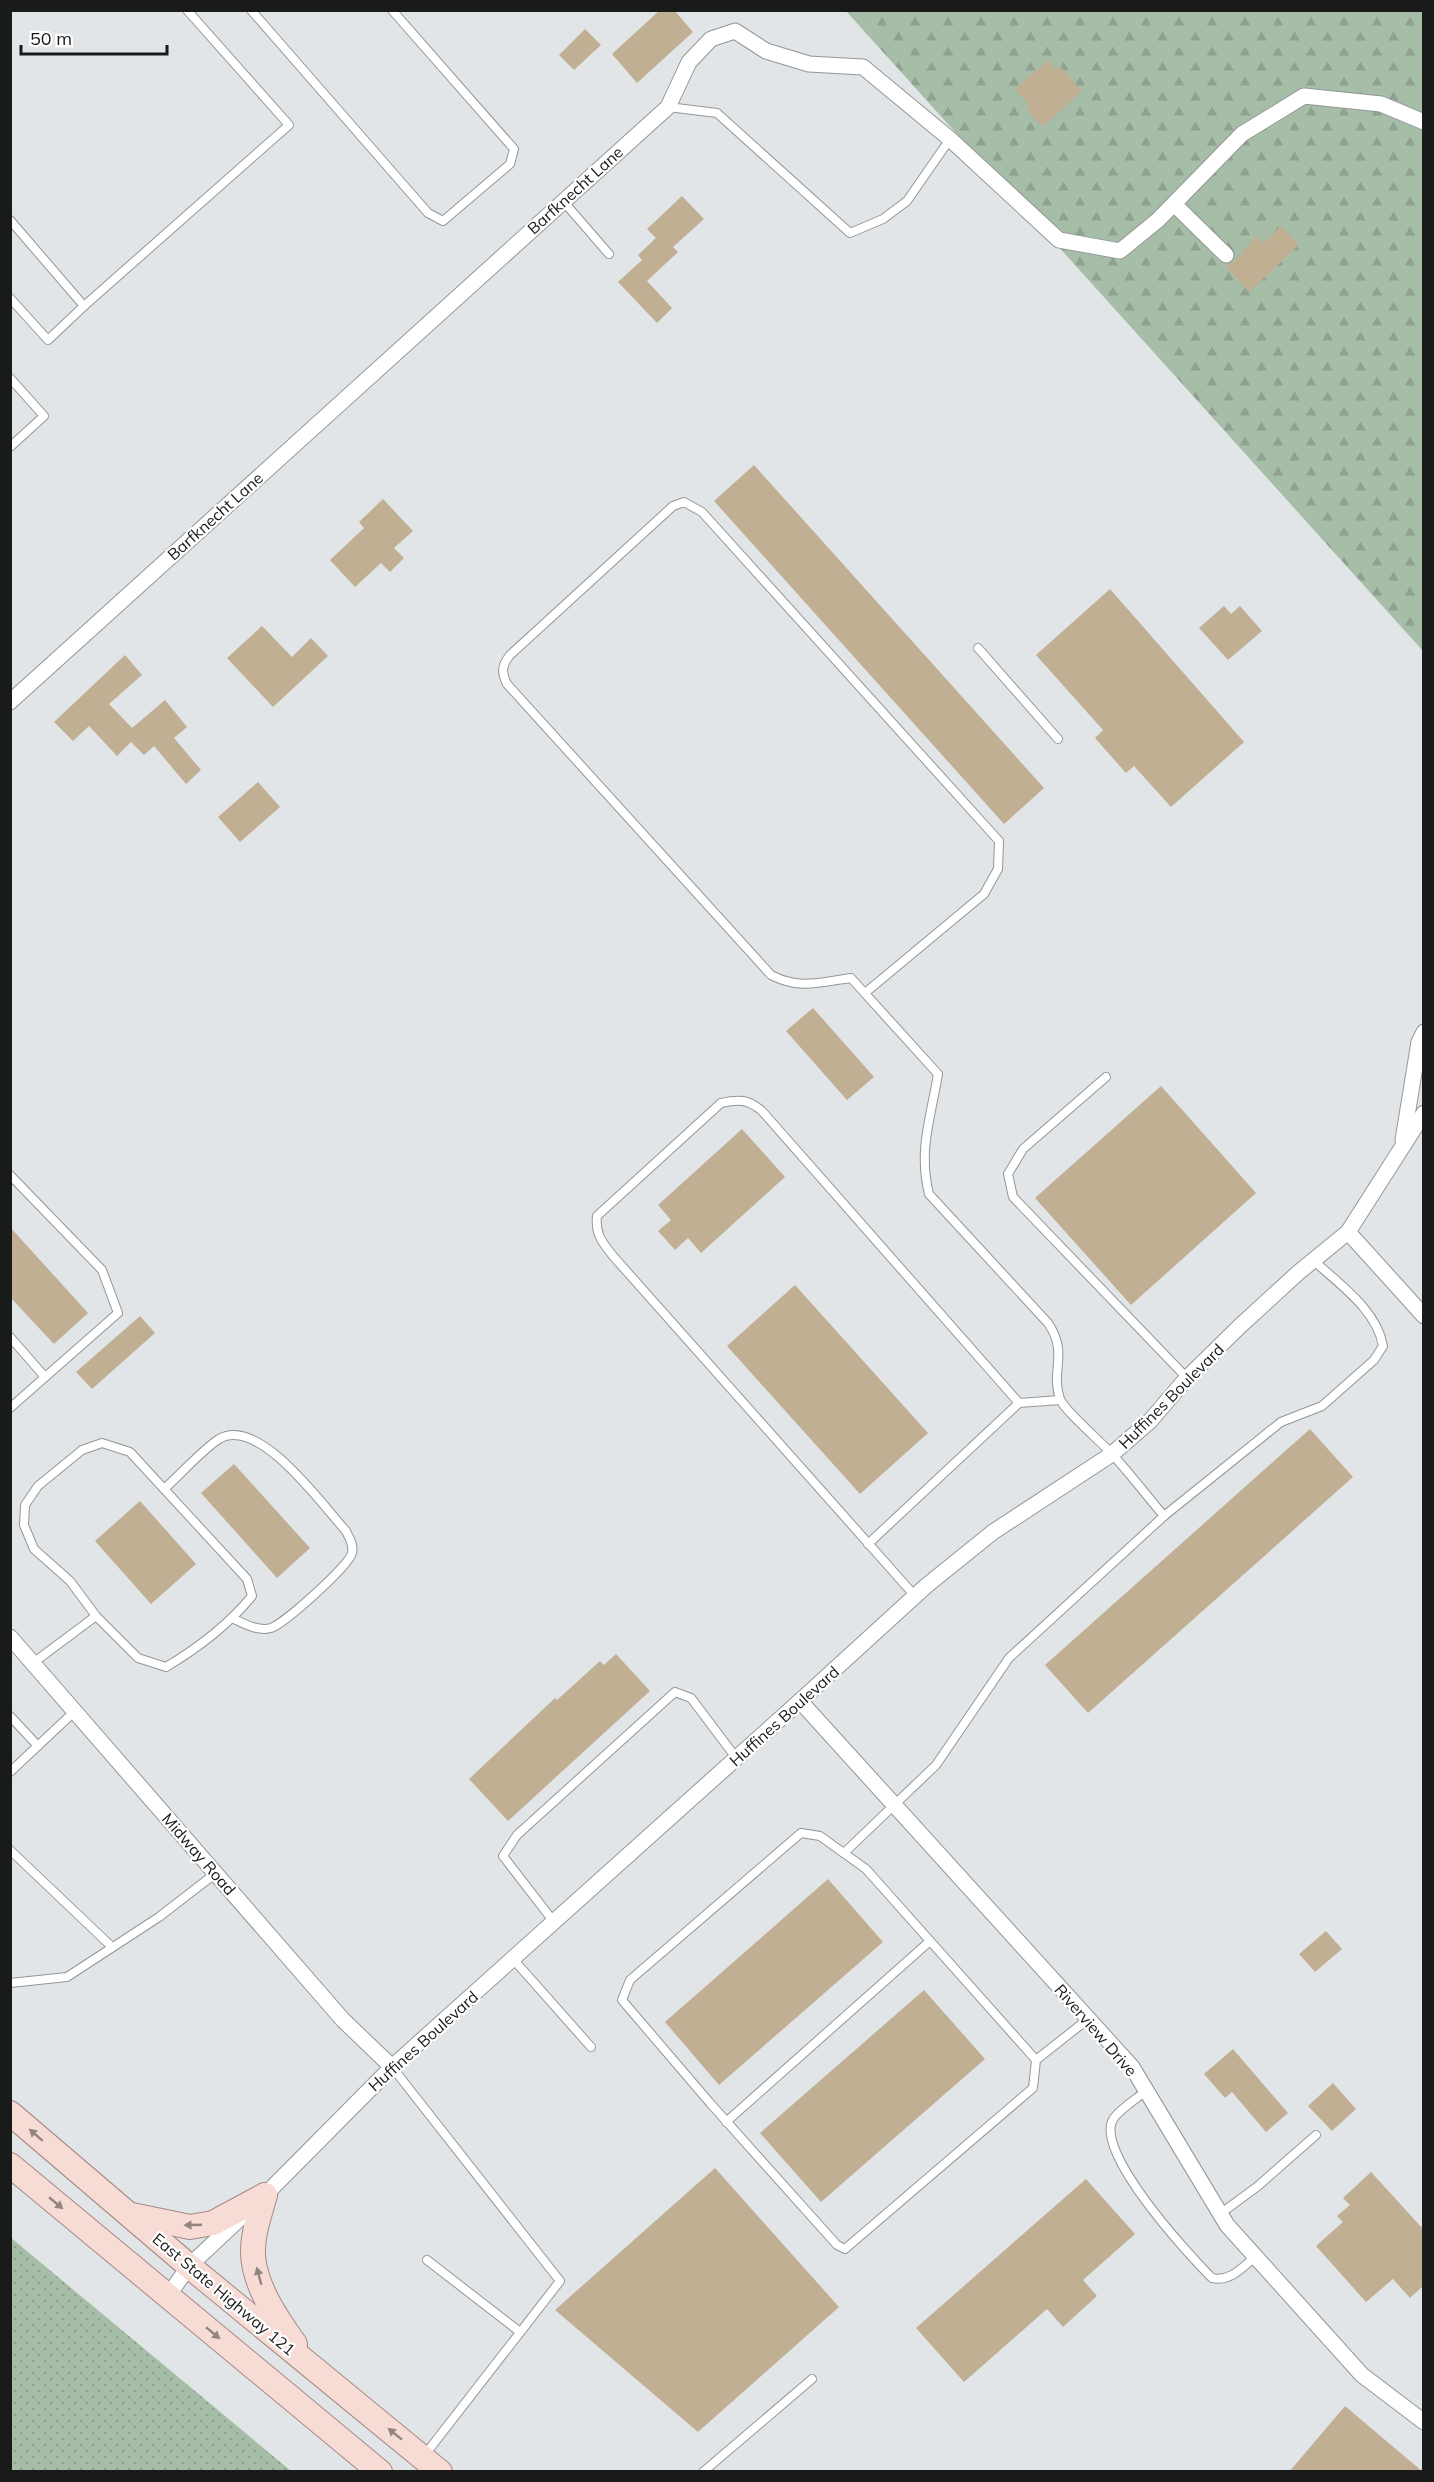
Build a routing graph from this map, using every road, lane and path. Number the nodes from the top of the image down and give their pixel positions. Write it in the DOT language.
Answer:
graph roads {
  1 [pos="187,10"];
  2 [pos="251,10"];
  3 [pos="392,10"];
  4 [pos="668,107"];
  5 [pos="1424,122"];
  6 [pos="950,139"];
  7 [pos="563,201"];
  8 [pos="1174,204"];
  9 [pos="10,220"];
  10 [pos="609,254"];
  11 [pos="1226,255"];
  12 [pos="10,298"];
  13 [pos="84,306"];
  14 [pos="10,378"];
  15 [pos="10,447"];
  16 [pos="978,648"];
  17 [pos="10,702"];
  18 [pos="1058,739"];
  19 [pos="865,993"];
  20 [pos="1424,1032"];
  21 [pos="1106,1077"];
  22 [pos="1424,1113"];
  23 [pos="1402,1146"];
  24 [pos="10,1175"];
  25 [pos="1348,1232"];
  26 [pos="1313,1260"];
  27 [pos="1424,1316"];
  28 [pos="10,1337"];
  29 [pos="45,1377"];
  30 [pos="1187,1378"];
  31 [pos="1060,1400"];
  32 [pos="1019,1403"];
  33 [pos="10,1408"];
  34 [pos="1112,1454"];
  35 [pos="164,1489"];
  36 [pos="1164,1516"];
  37 [pos="868,1544"];
  38 [pos="915,1596"];
  39 [pos="96,1616"];
  40 [pos="232,1618"];
  41 [pos="10,1637"];
  42 [pos="33,1663"];
  43 [pos="800,1701"];
  44 [pos="75,1711"];
  45 [pos="10,1716"];
  46 [pos="38,1746"];
  47 [pos="736,1759"];
  48 [pos="10,1772"];
  49 [pos="894,1805"];
  50 [pos="10,1850"];
  51 [pos="844,1853"];
  52 [pos="216,1873"];
  53 [pos="554,1922"];
  54 [pos="930,1941"];
  55 [pos="112,1947"];
  56 [pos="513,1959"];
  57 [pos="10,1983"];
  58 [pos="1088,2019"];
  59 [pos="591,2047"];
  60 [pos="1036,2060"];
  61 [pos="392,2067"];
  62 [pos="1146,2091"];
  63 [pos="10,2113"];
  64 [pos="726,2122"];
  65 [pos="1316,2136"];
  66 [pos="10,2165"];
  67 [pos="264,2194"];
  68 [pos="128,2214"];
  69 [pos="1220,2214"];
  70 [pos="1256,2257"];
  71 [pos="427,2260"];
  72 [pos="189,2266"];
  73 [pos="168,2296"];
  74 [pos="520,2332"];
  75 [pos="308,2363"];
  76 [pos="812,2379"];
  77 [pos="1424,2422"];
  78 [pos="431,2465"];
  79 [pos="380,2472"];
  80 [pos="704,2472"];
  1 -- 13 [label="lane"];
  2 -- 3 [label="lane"];
  4 -- 6 [label="street, Barfknecht Lane"];
  4 -- 6 [label="lane"];
  4 -- 7 [label="street, Barfknecht Lane"];
  5 -- 8 [label="street"];
  6 -- 8 [label="street, Barfknecht Lane"];
  7 -- 10 [label="lane"];
  7 -- 17 [label="street, Barfknecht Lane"];
  8 -- 11 [label="street"];
  9 -- 13 [label="lane"];
  12 -- 13 [label="lane"];
  14 -- 15 [label="lane"];
  16 -- 18 [label="lane"];
  19 -- 19 [label="lane"];
  19 -- 31 [label="lane"];
  20 -- 23 [label="street, Huffines Boulevard"];
  21 -- 30 [label="lane"];
  22 -- 23 [label="street, Huffines Boulevard"];
  23 -- 25 [label="street, Huffines Boulevard"];
  24 -- 29 [label="lane"];
  25 -- 26 [label="street, Huffines Boulevard"];
  25 -- 27 [label="street"];
  26 -- 30 [label="street, Huffines Boulevard"];
  26 -- 36 [label="lane"];
  28 -- 29 [label="lane"];
  29 -- 33 [label="lane"];
  30 -- 34 [label="street, Huffines Boulevard"];
  31 -- 32 [label="lane"];
  31 -- 34 [label="lane"];
  32 -- 37 [label="lane"];
  32 -- 37 [label="lane"];
  34 -- 36 [label="lane"];
  34 -- 38 [label="street, Huffines Boulevard"];
  35 -- 39 [label="lane"];
  35 -- 40 [label="lane"];
  35 -- 40 [label="lane"];
  36 -- 49 [label="lane"];
  37 -- 38 [label="lane"];
  38 -- 43 [label="street, Huffines Boulevard"];
  39 -- 40 [label="lane"];
  39 -- 42 [label="lane"];
  41 -- 42 [label="street, Midway Road"];
  42 -- 44 [label="street, Midway Road"];
  43 -- 47 [label="street, Huffines Boulevard"];
  43 -- 49 [label="street, Riverview Drive"];
  44 -- 46 [label="lane"];
  44 -- 52 [label="street, Midway Road"];
  45 -- 46 [label="lane"];
  46 -- 48 [label="lane"];
  47 -- 53 [label="street, Huffines Boulevard"];
  47 -- 53 [label="lane"];
  49 -- 51 [label="lane"];
  49 -- 58 [label="street, Riverview Drive"];
  50 -- 55 [label="lane"];
  51 -- 54 [label="lane"];
  51 -- 64 [label="lane"];
  52 -- 55 [label="lane"];
  52 -- 61 [label="street, Midway Road"];
  53 -- 56 [label="street, Huffines Boulevard"];
  54 -- 60 [label="lane"];
  54 -- 64 [label="lane"];
  55 -- 57 [label="lane"];
  56 -- 59 [label="lane"];
  56 -- 61 [label="street, Huffines Boulevard"];
  58 -- 60 [label="lane"];
  58 -- 62 [label="street, Riverview Drive"];
  60 -- 64 [label="lane"];
  61 -- 67 [label="street, Huffines Boulevard"];
  61 -- 74 [label="lane"];
  62 -- 69 [label="street, Riverview Drive"];
  62 -- 70 [label="lane"];
  68 -- 63 [label="main road, East State Highway 121, one-way"];
  65 -- 69 [label="lane"];
  66 -- 73 [label="main road, one-way"];
  67 -- 68 [label="main road, one-way"];
  67 -- 72 [label="street, Huffines Boulevard"];
  75 -- 67 [label="main road, one-way"];
  68 -- 72 [label="main road, East State Highway 121"];
  69 -- 70 [label="street, Riverview Drive"];
  70 -- 77 [label="street, Riverview Drive"];
  71 -- 74 [label="lane"];
  72 -- 73 [label="street, Huffines Boulevard"];
  72 -- 75 [label="main road, East State Highway 121"];
  73 -- 79 [label="main road, one-way"];
  74 -- 78 [label="lane"];
  78 -- 75 [label="main road, East State Highway 121, one-way"];
  76 -- 80 [label="lane"];
}
